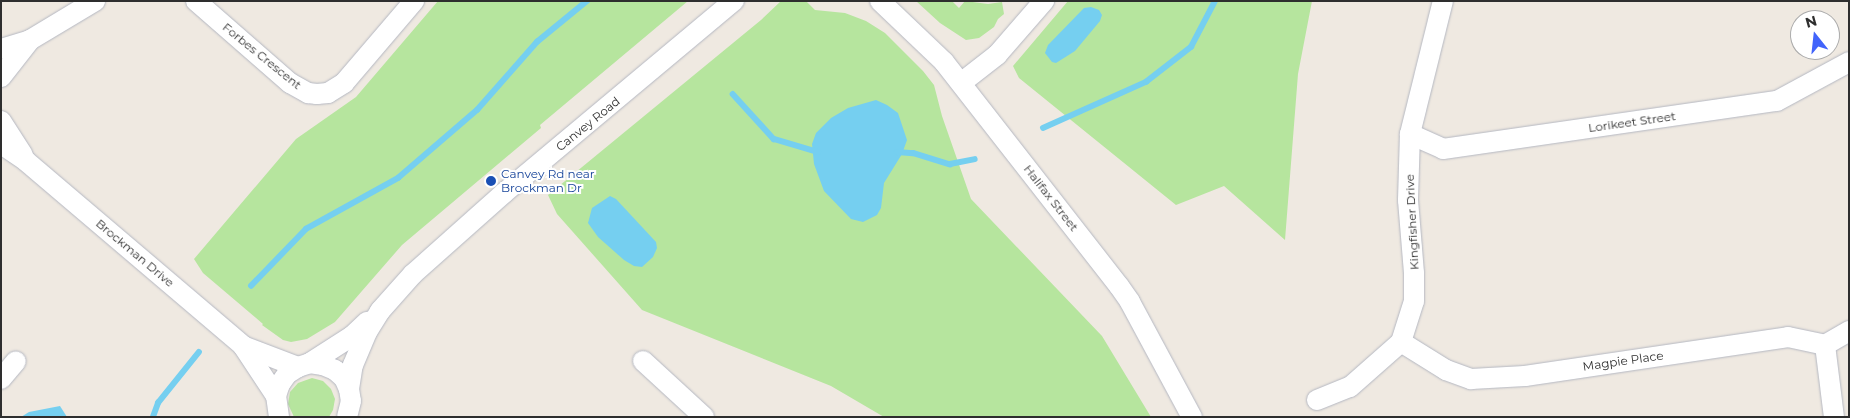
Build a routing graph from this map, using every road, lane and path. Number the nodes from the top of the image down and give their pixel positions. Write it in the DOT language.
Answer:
graph roads {
  1 [pos="95,1"];
  2 [pos="196,1"];
  3 [pos="414,1"];
  4 [pos="734,1"];
  5 [pos="880,1"];
  6 [pos="1044,1"];
  7 [pos="1442,1"];
  8 [pos="30,40"];
  9 [pos="1,49"];
  10 [pos="1849,62"];
  11 [pos="1,77"];
  12 [pos="961,83"];
  13 [pos="1,121"];
  14 [pos="1410,134"];
  15 [pos="1,144"];
  16 [pos="26,161"];
  17 [pos="380,311"];
  18 [pos="1849,331"];
  19 [pos="1401,342"];
  20 [pos="1825,345"];
  21 [pos="243,346"];
  22 [pos="16,361"];
  23 [pos="644,361"];
  24 [pos="304,365"];
  25 [pos="1,379"];
  26 [pos="276,396"];
  27 [pos="1317,400"];
  28 [pos="350,407"];
  29 [pos="279,417"];
  30 [pos="704,417"];
  31 [pos="1192,417"];
  32 [pos="1834,417"];
  1 -- 8 [label="street"];
  2 -- 3 [label="street, Forbes Crescent"];
  4 -- 17 [label="street, Canvey Road"];
  5 -- 12 [label="street, Halifax Street"];
  6 -- 12 [label="street"];
  7 -- 14 [label="street, Kingfisher Drive"];
  8 -- 9 [label="street"];
  8 -- 11 [label="street"];
  10 -- 14 [label="street, Lorikeet Street"];
  12 -- 31 [label="street, Halifax Street"];
  13 -- 16 [label="street, Brockman Drive"];
  14 -- 19 [label="street, Kingfisher Drive"];
  15 -- 16 [label="street, Brockman Drive"];
  16 -- 21 [label="street, Brockman Drive"];
  17 -- 24 [label="street, Canvey Road"];
  17 -- 28 [label="street, Canvey Road"];
  18 -- 20 [label="street"];
  19 -- 20 [label="street, Magpie Place"];
  19 -- 27 [label="street"];
  20 -- 32 [label="street"];
  21 -- 24 [label="street, Brockman Drive"];
  21 -- 26 [label="street, Brockman Drive"];
  22 -- 25 [label="street"];
  23 -- 30 [label="street"];
  24 -- 26 [label="street, Canvey Road"];
  24 -- 28 [label="street, Brockman Drive"];
  26 -- 29 [label="street"];
}
